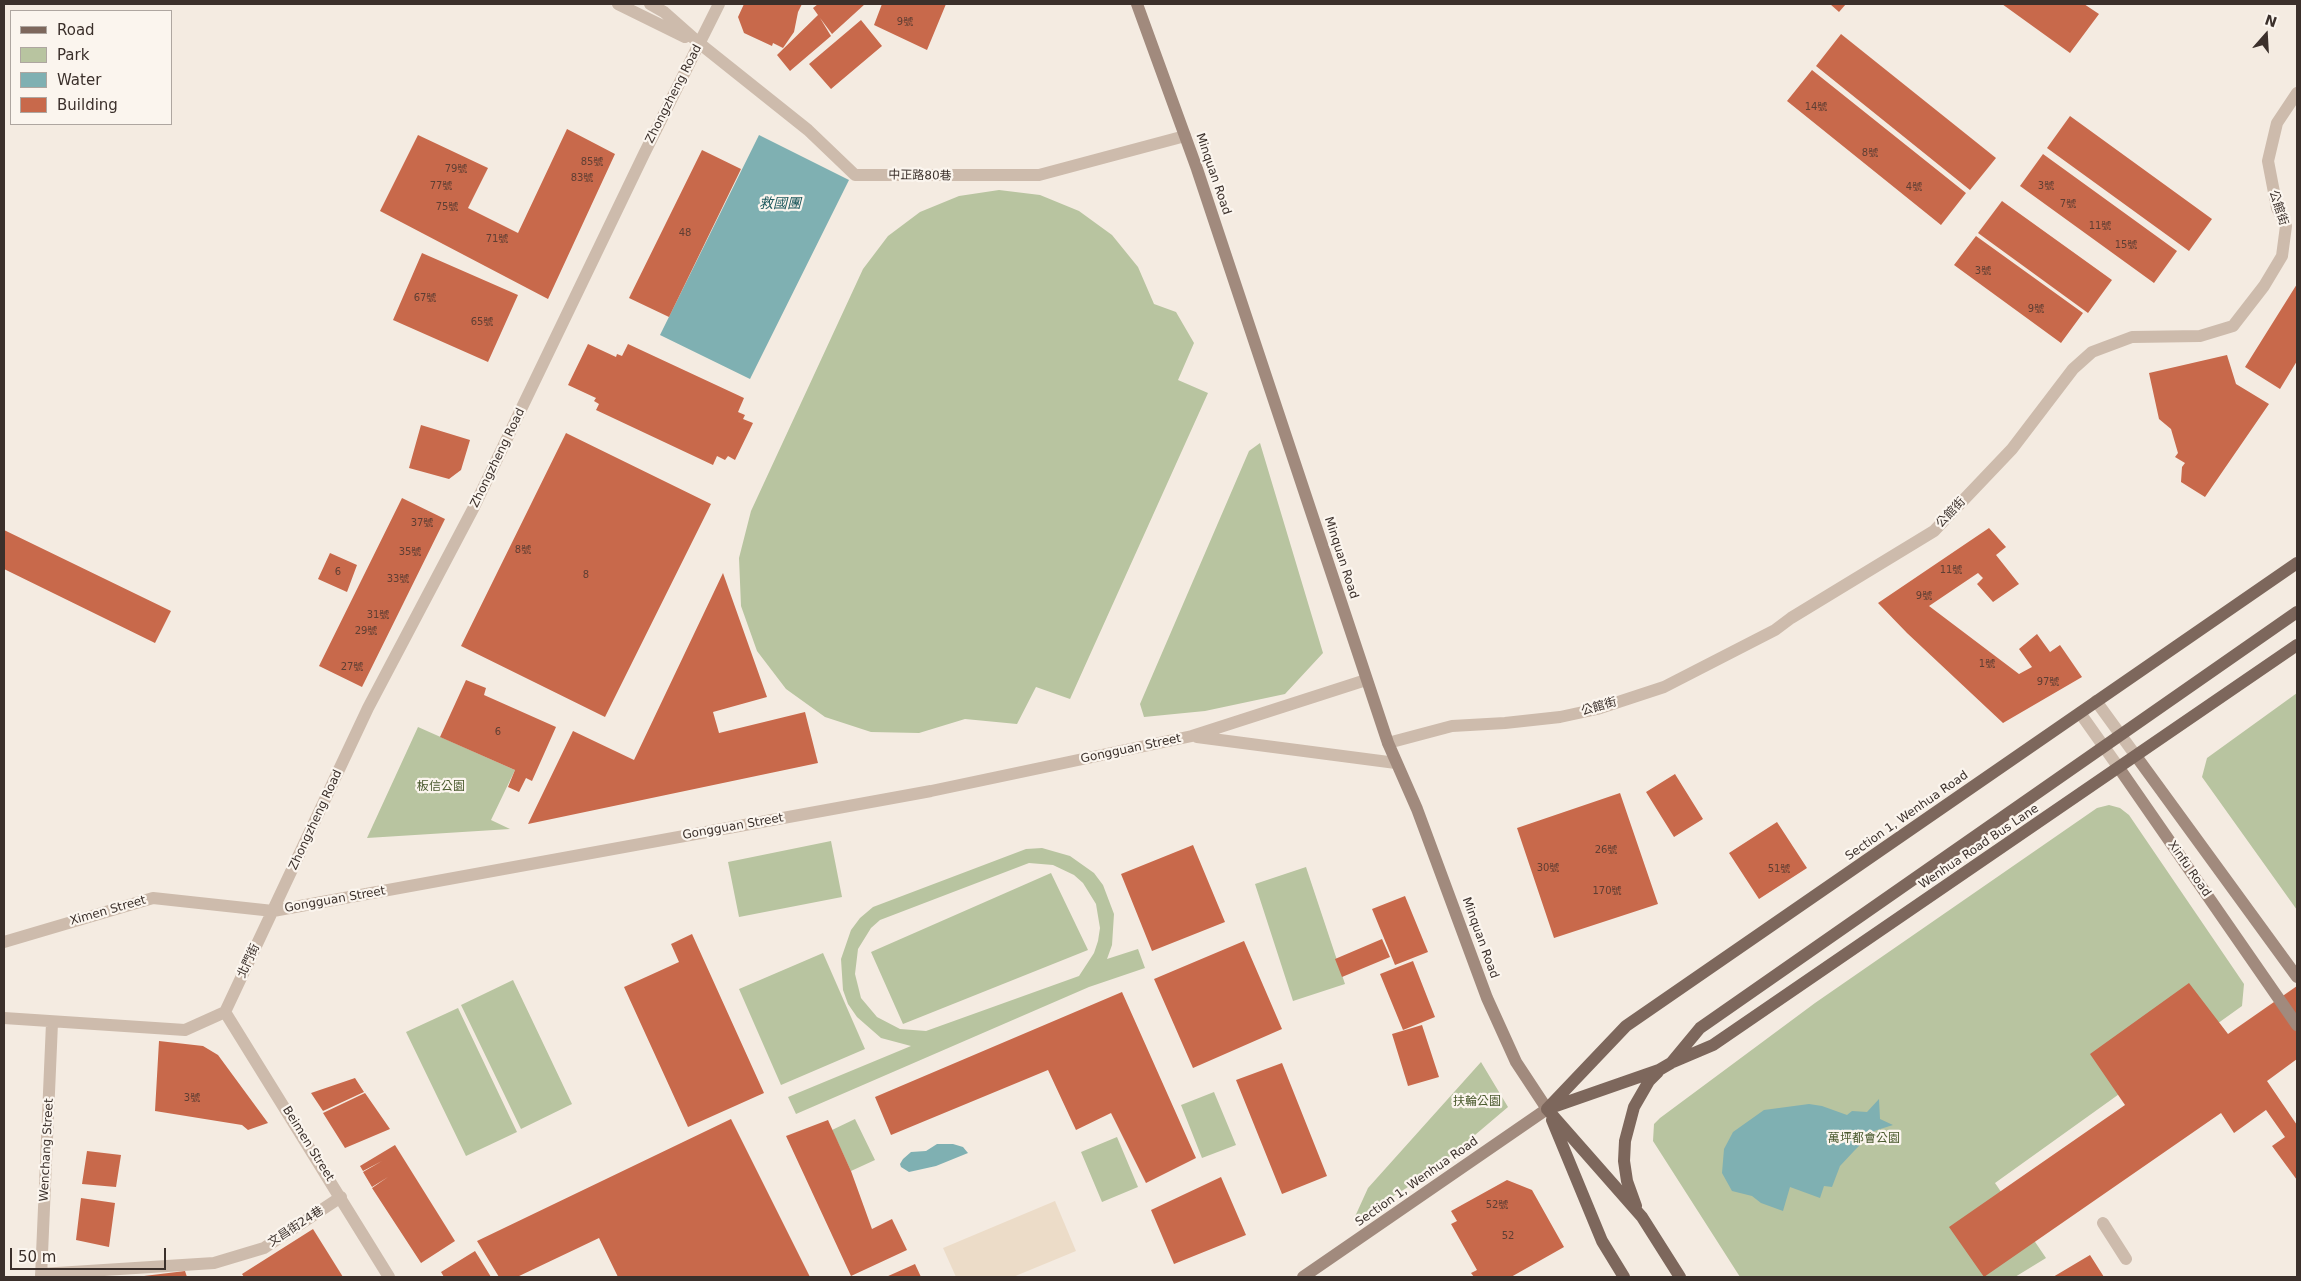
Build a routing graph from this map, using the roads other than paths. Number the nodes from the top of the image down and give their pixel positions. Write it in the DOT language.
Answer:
graph roads {
  1 [pos="618,4"];
  2 [pos="650,4"];
  3 [pos="719,4"];
  4 [pos="1137,4"];
  5 [pos="699,44"];
  6 [pos="2297,93"];
  7 [pos="1185,136"];
  8 [pos="2297,563"];
  9 [pos="2297,612"];
  10 [pos="2297,646"];
  11 [pos="1366,680"];
  12 [pos="2096,701"];
  13 [pos="2080,713"];
  14 [pos="2121,735"];
  15 [pos="1192,736"];
  16 [pos="1388,743"];
  17 [pos="2104,747"];
  18 [pos="2136,756"];
  19 [pos="1396,762"];
  20 [pos="2119,768"];
  21 [pos="273,911"];
  22 [pos="4,942"];
  23 [pos="2297,977"];
  24 [pos="225,1012"];
  25 [pos="4,1018"];
  26 [pos="52,1023"];
  27 [pos="2297,1026"];
  28 [pos="1671,1063"];
  29 [pos="1660,1070"];
  30 [pos="1548,1108"];
  31 [pos="341,1197"];
  32 [pos="1642,1217"];
  33 [pos="2103,1223"];
  34 [pos="2126,1259"];
  35 [pos="41,1276"];
  36 [pos="389,1277"];
  37 [pos="1303,1277"];
  38 [pos="1624,1277"];
  39 [pos="1680,1277"];
  1 -- 5 [label="street"];
  2 -- 5 [label="street"];
  3 -- 5 [label="street, Zhongzheng Road"];
  4 -- 7 [label="main road, Minquan Road"];
  5 -- 7 [label="street, 中正路80巷"];
  5 -- 21 [label="street, Zhongzheng Road"];
  6 -- 16 [label="street, 公館街"];
  7 -- 11 [label="main road, Minquan Road"];
  8 -- 12 [label="main road, Section 1, Wenhua Road"];
  9 -- 14 [label="main road, Section 1, Wenhua Road"];
  10 -- 18 [label="main road, Wenhua Road Bus Lane"];
  11 -- 15 [label="street"];
  11 -- 16 [label="main road, Minquan Road"];
  12 -- 13 [label="main road, Section 1, Wenhua Road"];
  12 -- 14 [label="street, Xinfu Road"];
  13 -- 17 [label="street, Xinfu Road"];
  13 -- 30 [label="main road, Section 1, Wenhua Road"];
  14 -- 17 [label="main road, Section 1, Wenhua Road"];
  14 -- 18 [label="street, Xinfu Road"];
  15 -- 19 [label="street"];
  15 -- 21 [label="street, Gongguan Street"];
  16 -- 19 [label="main road, Minquan Road"];
  17 -- 20 [label="street, Xinfu Road"];
  17 -- 28 [label="main road, Section 1, Wenhua Road"];
  18 -- 20 [label="main road, Wenhua Road Bus Lane"];
  18 -- 23 [label="main road, Xinfu Road"];
  19 -- 30 [label="main road, Minquan Road"];
  20 -- 27 [label="main road, Xinfu Road"];
  20 -- 28 [label="main road, Wenhua Road Bus Lane"];
  21 -- 22 [label="street, Ximen Street"];
  21 -- 24 [label="street, 北門街"];
  24 -- 26 [label="street"];
  24 -- 31 [label="street, Beimen Street"];
  25 -- 26 [label="street"];
  26 -- 35 [label="street, Wenchang Street"];
  28 -- 29 [label="main road, Section 1, Wenhua Road"];
  29 -- 30 [label="main road, Section 1, Wenhua Road"];
  29 -- 32 [label="main road"];
  30 -- 32 [label="main road, Minquan Road"];
  30 -- 37 [label="main road, Section 1, Wenhua Road"];
  30 -- 38 [label="main road, Minquan Road"];
  31 -- 35 [label="street, 文昌街24巷"];
  31 -- 36 [label="street, Beimen Street"];
  32 -- 39 [label="main road, Minquan Road"];
  33 -- 34 [label="street"];
}
